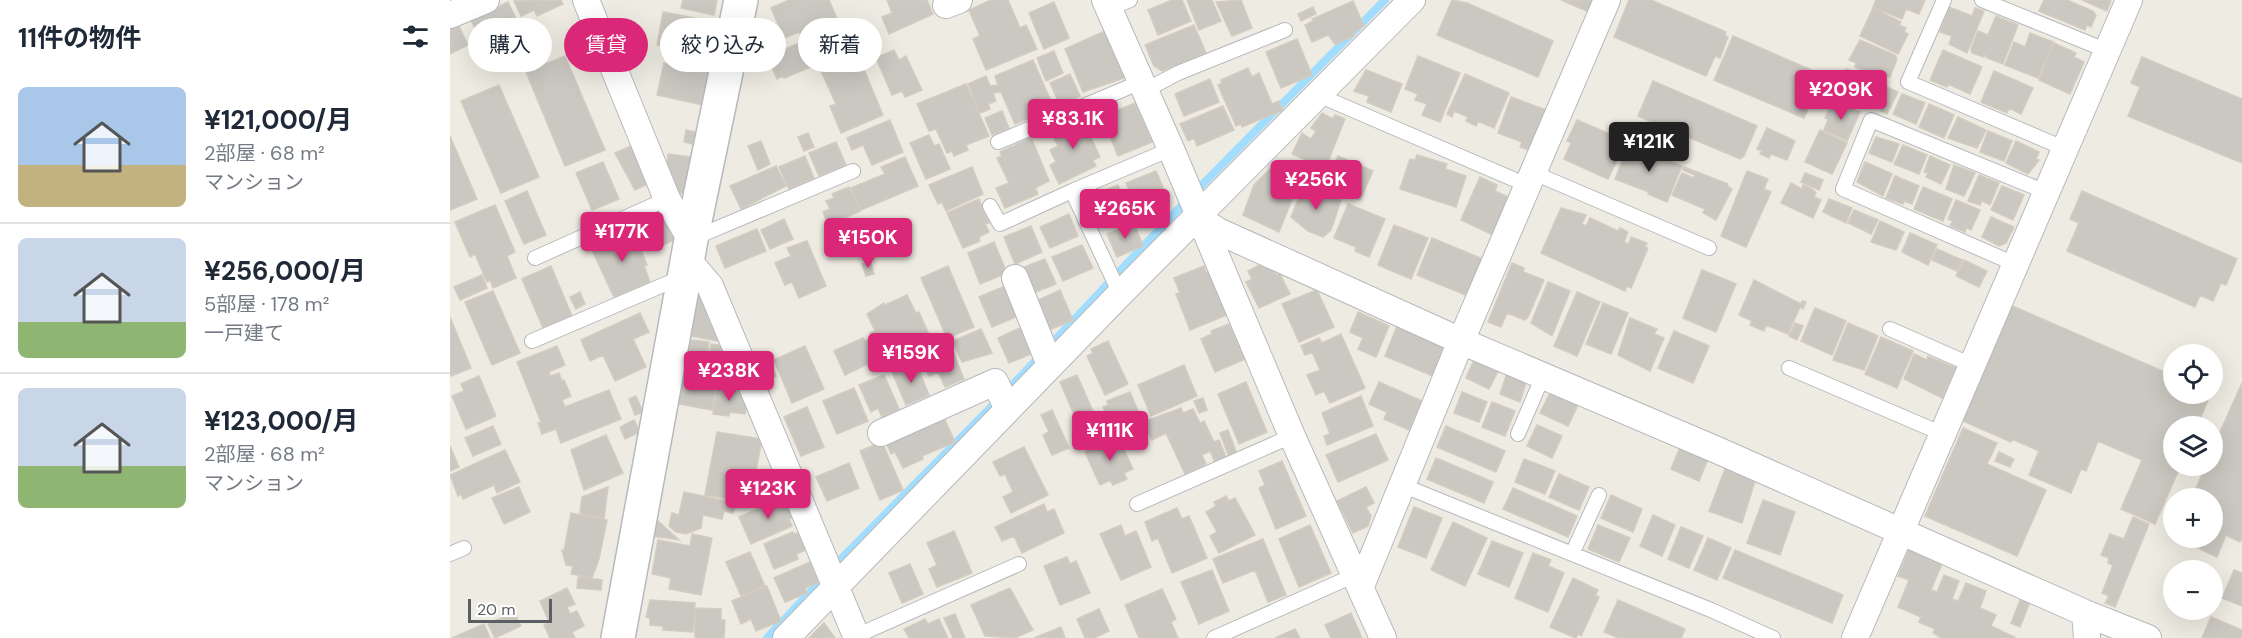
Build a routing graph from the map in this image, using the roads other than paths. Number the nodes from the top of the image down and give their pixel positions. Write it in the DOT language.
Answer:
graph roads {
  1 [pos="486,0"];
  2 [pos="586,0"];
  3 [pos="741,0"];
  4 [pos="1412,0"];
  5 [pos="1607,0"];
  6 [pos="1944,0"];
  7 [pos="1982,0"];
  8 [pos="2129,0"];
  9 [pos="1114,3"];
  10 [pos="450,15"];
  11 [pos="1285,30"];
  12 [pos="2108,51"];
  13 [pos="1143,86"];
  14 [pos="1318,95"];
  15 [pos="998,142"];
  16 [pos="1171,149"];
  17 [pos="2066,149"];
  18 [pos="852,171"];
  19 [pos="1531,180"];
  20 [pos="1072,191"];
  21 [pos="2046,192"];
  22 [pos="667,198"];
  23 [pos="990,206"];
  24 [pos="1198,218"];
  25 [pos="1710,248"];
  26 [pos="536,258"];
  27 [pos="688,259"];
  28 [pos="2017,265"];
  29 [pos="1015,278"];
  30 [pos="1120,294"];
  31 [pos="1890,329"];
  32 [pos="532,341"];
  33 [pos="1461,341"];
  34 [pos="1050,366"];
  35 [pos="1974,366"];
  36 [pos="1789,368"];
  37 [pos="1543,376"];
  38 [pos="1008,409"];
  39 [pos="881,433"];
  40 [pos="1518,434"];
  41 [pos="1943,434"];
  42 [pos="1292,436"];
  43 [pos="1404,486"];
  44 [pos="1599,495"];
  45 [pos="1137,504"];
  46 [pos="1900,530"];
  47 [pos="464,548"];
  48 [pos="450,554"];
  49 [pos="1572,554"];
  50 [pos="1019,564"];
  51 [pos="1358,580"];
  52 [pos="834,587"];
  53 [pos="2086,626"];
  54 [pos="856,637"];
  55 [pos="618,638"];
  56 [pos="786,638"];
  57 [pos="1214,638"];
  58 [pos="1383,638"];
  59 [pos="1773,638"];
  60 [pos="1855,638"];
  61 [pos="2148,638"];
  1 -- 10 [label="street"];
  2 -- 22 [label="street"];
  3 -- 27 [label="street"];
  4 -- 14 [label="street"];
  5 -- 19 [label="street"];
  6 -- 17 [label="lane"];
  7 -- 12 [label="lane"];
  8 -- 12 [label="street"];
  9 -- 13 [label="street"];
  11 -- 13 [label="lane"];
  12 -- 17 [label="street"];
  13 -- 15 [label="lane"];
  13 -- 16 [label="street"];
  14 -- 19 [label="lane"];
  14 -- 24 [label="street"];
  16 -- 20 [label="lane"];
  16 -- 24 [label="street"];
  17 -- 21 [label="street"];
  18 -- 27 [label="lane"];
  19 -- 25 [label="lane"];
  19 -- 33 [label="street"];
  20 -- 23 [label="lane"];
  20 -- 30 [label="lane"];
  21 -- 28 [label="street"];
  21 -- 28 [label="lane"];
  22 -- 26 [label="lane"];
  22 -- 27 [label="street"];
  24 -- 30 [label="street"];
  24 -- 33 [label="street"];
  24 -- 42 [label="street"];
  27 -- 32 [label="lane"];
  27 -- 52 [label="street"];
  27 -- 55 [label="street"];
  28 -- 35 [label="street"];
  29 -- 34 [label="street"];
  30 -- 34 [label="street"];
  31 -- 35 [label="lane"];
  33 -- 37 [label="street"];
  33 -- 43 [label="street"];
  34 -- 38 [label="street"];
  35 -- 41 [label="street"];
  36 -- 41 [label="lane"];
  37 -- 40 [label="lane"];
  37 -- 46 [label="street"];
  38 -- 39 [label="street"];
  38 -- 52 [label="street"];
  41 -- 46 [label="street"];
  42 -- 45 [label="lane"];
  42 -- 51 [label="street"];
  43 -- 49 [label="lane"];
  43 -- 51 [label="street"];
  44 -- 49 [label="lane"];
  46 -- 53 [label="street"];
  46 -- 60 [label="street"];
  47 -- 48 [label="lane"];
  49 -- 59 [label="lane"];
  50 -- 54 [label="lane"];
  51 -- 57 [label="lane"];
  51 -- 58 [label="street"];
  52 -- 54 [label="street"];
  52 -- 56 [label="street"];
  53 -- 61 [label="street"];
}
